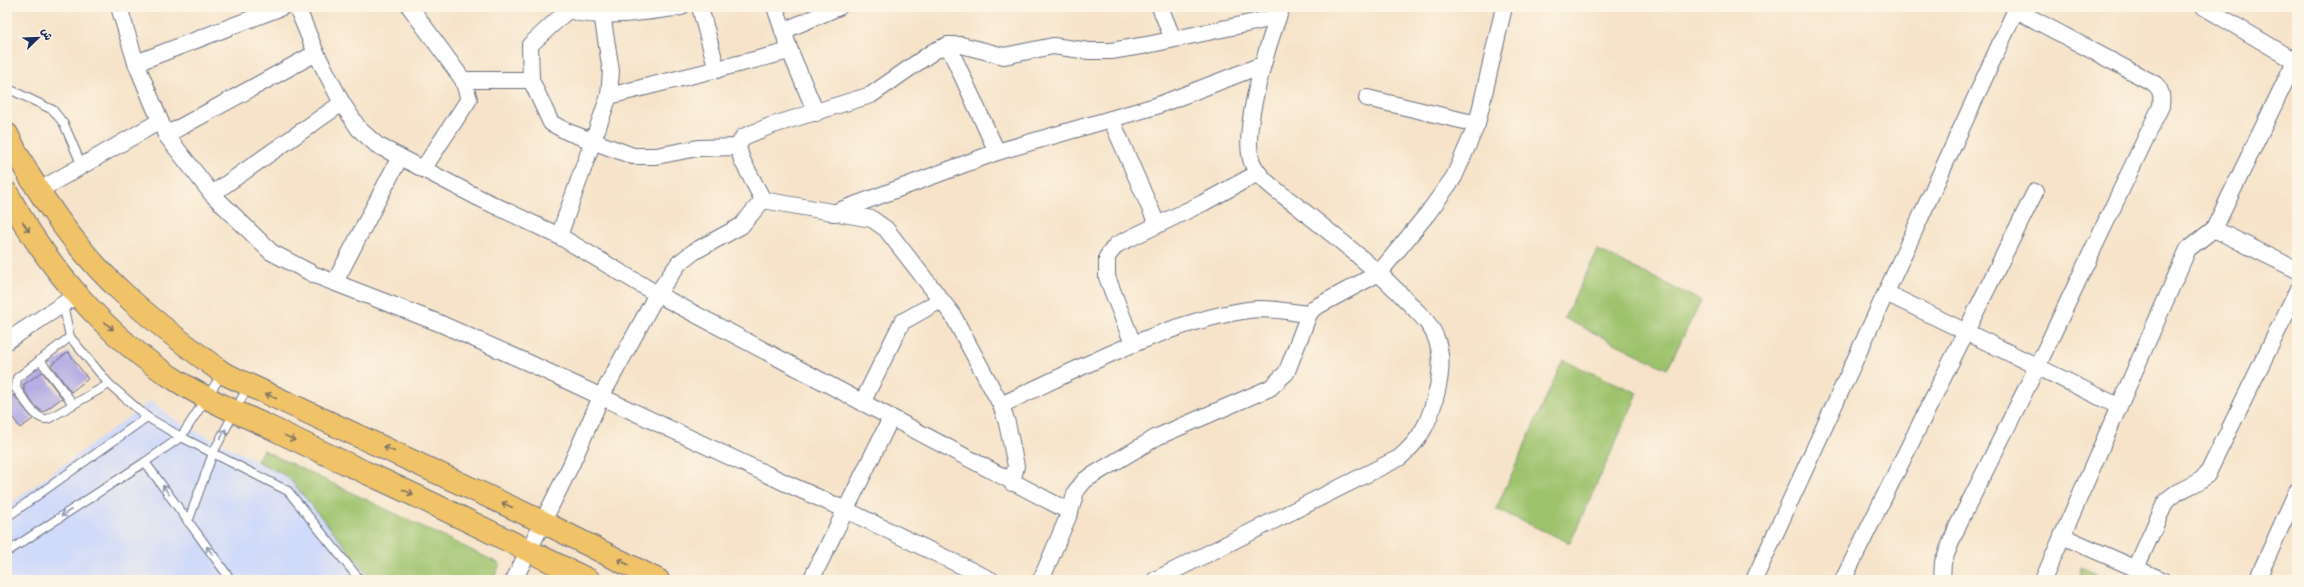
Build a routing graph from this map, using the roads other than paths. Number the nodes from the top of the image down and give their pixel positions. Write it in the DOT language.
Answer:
graph roads {
  1 [pos="119,7"];
  2 [pos="282,7"];
  3 [pos="297,7"];
  4 [pos="410,7"];
  5 [pos="681,7"];
  6 [pos="700,7"];
  7 [pos="775,7"];
  8 [pos="839,7"];
  9 [pos="1160,7"];
  10 [pos="1504,7"];
  11 [pos="2204,7"];
  12 [pos="565,8"];
  13 [pos="2017,8"];
  14 [pos="1280,12"];
  15 [pos="602,14"];
  16 [pos="783,30"];
  17 [pos="1173,39"];
  18 [pos="948,45"];
  19 [pos="790,51"];
  20 [pos="316,53"];
  21 [pos="2296,60"];
  22 [pos="136,63"];
  23 [pos="1262,65"];
  24 [pos="717,70"];
  25 [pos="463,80"];
  26 [pos="531,80"];
  27 [pos="7,88"];
  28 [pos="609,96"];
  29 [pos="1367,98"];
  30 [pos="342,103"];
  31 [pos="816,113"];
  32 [pos="1111,119"];
  33 [pos="1477,124"];
  34 [pos="163,128"];
  35 [pos="7,134"];
  36 [pos="593,142"];
  37 [pos="738,146"];
  38 [pos="997,152"];
  39 [pos="400,157"];
  40 [pos="82,166"];
  41 [pos="423,169"];
  42 [pos="1258,172"];
  43 [pos="38,191"];
  44 [pos="2035,192"];
  45 [pos="7,193"];
  46 [pos="212,194"];
  47 [pos="764,200"];
  48 [pos="833,213"];
  49 [pos="1157,224"];
  50 [pos="2214,229"];
  51 [pos="559,236"];
  52 [pos="2297,270"];
  53 [pos="1379,273"];
  54 [pos="335,282"];
  55 [pos="2297,291"];
  56 [pos="1886,293"];
  57 [pos="657,294"];
  58 [pos="70,299"];
  59 [pos="941,300"];
  60 [pos="1309,314"];
  61 [pos="1965,332"];
  62 [pos="70,337"];
  63 [pos="7,341"];
  64 [pos="1133,344"];
  65 [pos="40,360"];
  66 [pos="2037,367"];
  67 [pos="223,373"];
  68 [pos="109,384"];
  69 [pos="248,385"];
  70 [pos="207,397"];
  71 [pos="601,397"];
  72 [pos="862,403"];
  73 [pos="73,404"];
  74 [pos="1001,405"];
  75 [pos="2118,406"];
  76 [pos="234,412"];
  77 [pos="147,417"];
  78 [pos="891,418"];
  79 [pos="181,437"];
  80 [pos="213,453"];
  81 [pos="145,462"];
  82 [pos="1012,483"];
  83 [pos="2297,491"];
  84 [pos="846,510"];
  85 [pos="1070,512"];
  86 [pos="7,518"];
  87 [pos="188,522"];
  88 [pos="543,522"];
  89 [pos="2062,536"];
  90 [pos="528,551"];
  91 [pos="7,552"];
  92 [pos="1854,558"];
  93 [pos="2136,568"];
  94 [pos="231,580"];
  95 [pos="360,580"];
  96 [pos="514,580"];
  97 [pos="589,580"];
  98 [pos="658,580"];
  99 [pos="811,580"];
  100 [pos="991,580"];
  101 [pos="1041,580"];
  102 [pos="1155,580"];
  103 [pos="1754,580"];
  104 [pos="1843,580"];
  105 [pos="1855,580"];
  106 [pos="1942,580"];
  107 [pos="2042,580"];
  108 [pos="2162,580"];
  109 [pos="2257,580"];
  1 -- 22 [label="street"];
  2 -- 22 [label="street"];
  3 -- 20 [label="street"];
  4 -- 25 [label="street"];
  5 -- 15 [label="street"];
  6 -- 24 [label="street"];
  7 -- 16 [label="street"];
  8 -- 16 [label="street"];
  9 -- 17 [label="street"];
  10 -- 33 [label="street"];
  11 -- 21 [label="street"];
  12 -- 15 [label="street"];
  12 -- 26 [label="street"];
  13 -- 56 [label="street"];
  13 -- 66 [label="street"];
  14 -- 17 [label="street"];
  14 -- 23 [label="street"];
  15 -- 28 [label="street"];
  16 -- 19 [label="street"];
  17 -- 18 [label="street"];
  18 -- 31 [label="street"];
  18 -- 38 [label="street"];
  19 -- 24 [label="street"];
  19 -- 31 [label="street"];
  20 -- 30 [label="street"];
  20 -- 34 [label="street"];
  21 -- 50 [label="street"];
  22 -- 34 [label="street"];
  23 -- 32 [label="street"];
  23 -- 42 [label="street"];
  24 -- 28 [label="street"];
  25 -- 26 [label="street"];
  25 -- 41 [label="street"];
  26 -- 36 [label="street"];
  27 -- 40 [label="lane"];
  28 -- 36 [label="street"];
  29 -- 33 [label="street"];
  30 -- 39 [label="street"];
  30 -- 46 [label="street"];
  31 -- 37 [label="street"];
  32 -- 38 [label="street"];
  32 -- 49 [label="street"];
  33 -- 53 [label="street"];
  34 -- 40 [label="street"];
  34 -- 46 [label="street"];
  35 -- 43 [label="main road"];
  36 -- 37 [label="street"];
  36 -- 51 [label="street"];
  37 -- 47 [label="street"];
  38 -- 48 [label="street"];
  39 -- 41 [label="street"];
  39 -- 54 [label="street"];
  40 -- 43 [label="street"];
  41 -- 51 [label="street"];
  42 -- 49 [label="street"];
  42 -- 53 [label="street"];
  43 -- 67 [label="main road"];
  44 -- 61 [label="street"];
  45 -- 58 [label="main road, one-way"];
  46 -- 54 [label="street"];
  47 -- 48 [label="street"];
  47 -- 57 [label="street"];
  48 -- 59 [label="street"];
  49 -- 64 [label="street"];
  50 -- 52 [label="street"];
  50 -- 75 [label="street"];
  51 -- 57 [label="street"];
  53 -- 60 [label="street"];
  53 -- 102 [label="street"];
  54 -- 71 [label="street"];
  55 -- 93 [label="street"];
  56 -- 61 [label="street"];
  56 -- 103 [label="street"];
  57 -- 71 [label="street"];
  57 -- 72 [label="street"];
  58 -- 62 [label="lane"];
  58 -- 63 [label="street"];
  58 -- 70 [label="main road, one-way"];
  59 -- 72 [label="street"];
  59 -- 74 [label="street"];
  60 -- 64 [label="street"];
  60 -- 85 [label="street"];
  61 -- 66 [label="street"];
  61 -- 92 [label="street"];
  62 -- 65 [label="lane"];
  62 -- 68 [label="lane"];
  64 -- 74 [label="street"];
  65 -- 73 [label="lane"];
  65 -- 73 [label="lane"];
  66 -- 75 [label="street"];
  66 -- 106 [label="street"];
  67 -- 69 [label="main road"];
  67 -- 70 [label="lane"];
  68 -- 73 [label="lane"];
  68 -- 77 [label="lane"];
  69 -- 76 [label="lane"];
  88 -- 69 [label="main road, one-way"];
  70 -- 76 [label="main road"];
  70 -- 79 [label="lane"];
  71 -- 84 [label="street"];
  71 -- 88 [label="street"];
  72 -- 78 [label="street"];
  74 -- 82 [label="street"];
  75 -- 89 [label="street"];
  80 -- 76 [label="lane, one-way"];
  76 -- 90 [label="main road, one-way"];
  77 -- 79 [label="lane"];
  77 -- 86 [label="lane"];
  78 -- 82 [label="street"];
  78 -- 84 [label="street"];
  79 -- 80 [label="lane"];
  79 -- 81 [label="lane"];
  80 -- 87 [label="lane"];
  80 -- 95 [label="lane"];
  87 -- 81 [label="lane, one-way"];
  81 -- 91 [label="lane, one-way"];
  82 -- 85 [label="street"];
  83 -- 109 [label="street"];
  84 -- 99 [label="street"];
  84 -- 100 [label="street"];
  85 -- 101 [label="street"];
  94 -- 87 [label="lane, one-way"];
  88 -- 90 [label="street"];
  98 -- 88 [label="main road, one-way"];
  89 -- 93 [label="street"];
  89 -- 107 [label="street"];
  90 -- 96 [label="street"];
  90 -- 97 [label="main road"];
  92 -- 104 [label="street"];
  92 -- 105 [label="street"];
  93 -- 108 [label="street"];
}
